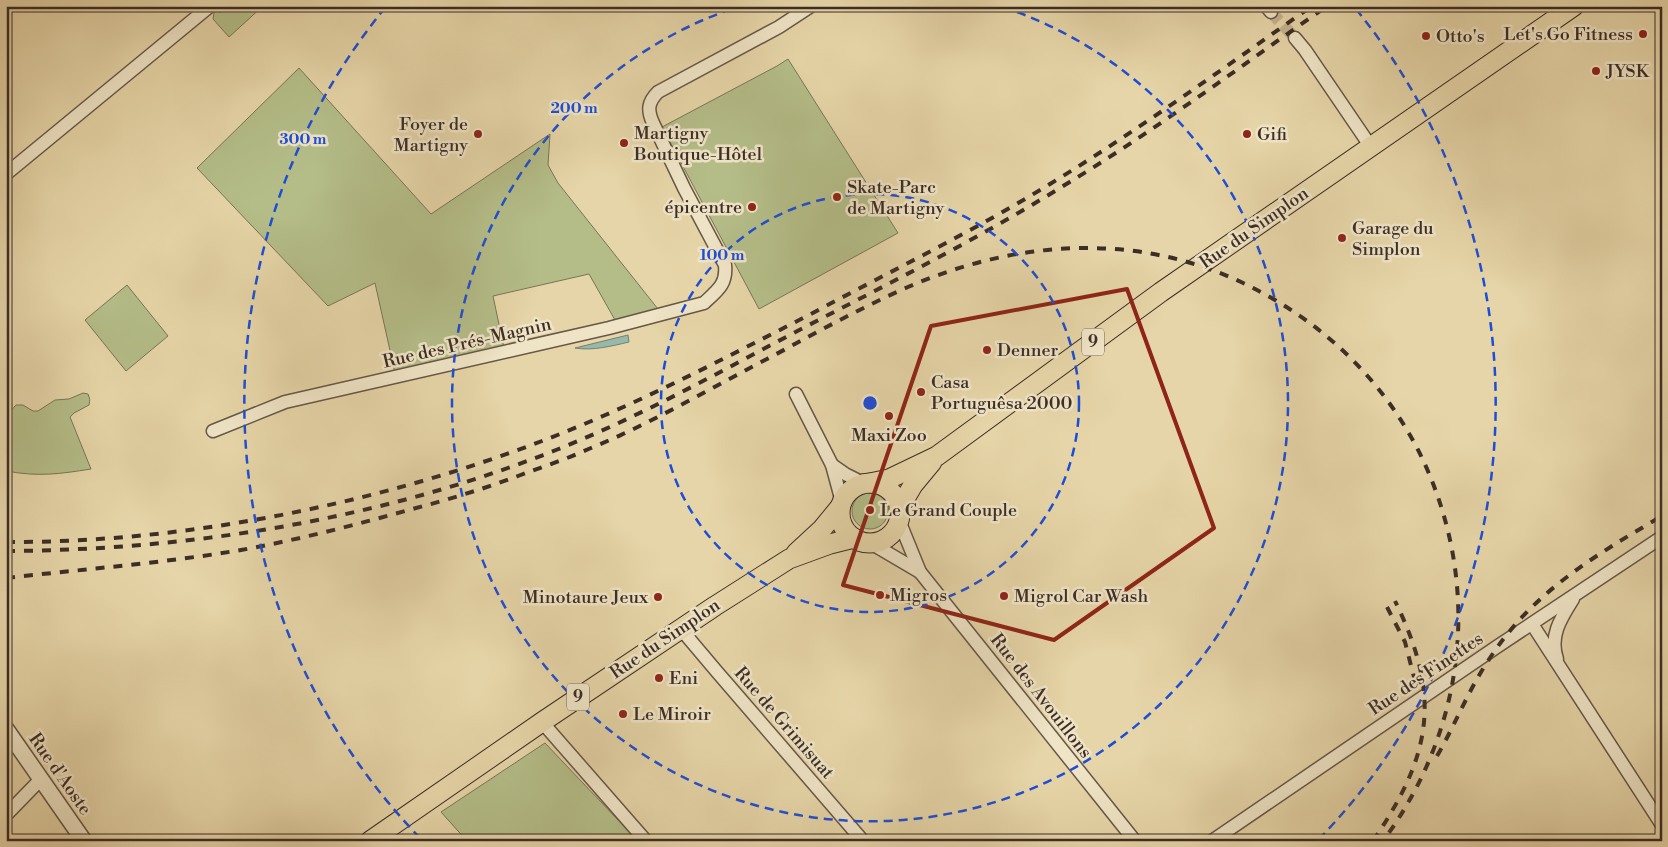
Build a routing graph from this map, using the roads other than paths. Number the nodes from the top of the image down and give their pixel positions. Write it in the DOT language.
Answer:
graph roads {
  1 [pos="210,6"];
  2 [pos="1574,6"];
  3 [pos="809,7"];
  4 [pos="1295,38"];
  5 [pos="1371,147"];
  6 [pos="6,174"];
  7 [pos="796,394"];
  8 [pos="212,431"];
  9 [pos="937,456"];
  10 [pos="832,465"];
  11 [pos="868,484"];
  12 [pos="841,504"];
  13 [pos="899,514"];
  14 [pos="1662,537"];
  15 [pos="862,540"];
  16 [pos="789,560"];
  17 [pos="920,572"];
  18 [pos="1576,594"];
  19 [pos="1532,624"];
  20 [pos="680,628"];
  21 [pos="1560,668"];
  22 [pos="542,722"];
  23 [pos="6,729"];
  24 [pos="41,779"];
  25 [pos="6,815"];
  26 [pos="1662,825"];
  27 [pos="84,841"];
  28 [pos="370,841"];
  29 [pos="646,841"];
  30 [pos="863,841"];
  31 [pos="1134,841"];
  32 [pos="1212,841"];
  1 -- 6 [label="street"];
  2 -- 5 [label="main road, Rue du Simplon / 9"];
  3 -- 8 [label="street, Rue des Prés-Magnin"];
  4 -- 5 [label="street"];
  5 -- 9 [label="main road, Rue du Simplon / 9"];
  7 -- 10 [label="street"];
  9 -- 11 [label="main road, Rue du Simplon / 9"];
  9 -- 13 [label="main road, Rue du Simplon / 9"];
  10 -- 11 [label="street"];
  10 -- 12 [label="street"];
  11 -- 12 [label="main road, 9"];
  11 -- 13 [label="main road"];
  12 -- 15 [label="main road"];
  12 -- 16 [label="main road, Rue du Simplon / 9"];
  13 -- 15 [label="main road, 9"];
  13 -- 17 [label="street, Rue des Avouillons"];
  14 -- 18 [label="street, Rue des Finettes"];
  15 -- 16 [label="main road, Rue du Simplon / 9"];
  15 -- 17 [label="street, Rue des Avouillons"];
  16 -- 20 [label="main road, Rue du Simplon / 9"];
  17 -- 31 [label="street, Rue des Avouillons"];
  18 -- 19 [label="street, Rue des Finettes"];
  18 -- 21 [label="street"];
  19 -- 21 [label="street"];
  19 -- 32 [label="street, Rue des Finettes"];
  20 -- 22 [label="main road, Rue du Simplon / 9"];
  20 -- 30 [label="street, Rue de Grimisuat"];
  21 -- 26 [label="street"];
  22 -- 28 [label="main road, Rue du Simplon / 9"];
  22 -- 29 [label="street"];
  23 -- 24 [label="street, Rue d'Aoste"];
  24 -- 25 [label="street"];
  24 -- 27 [label="street, Rue d'Aoste"];
}
